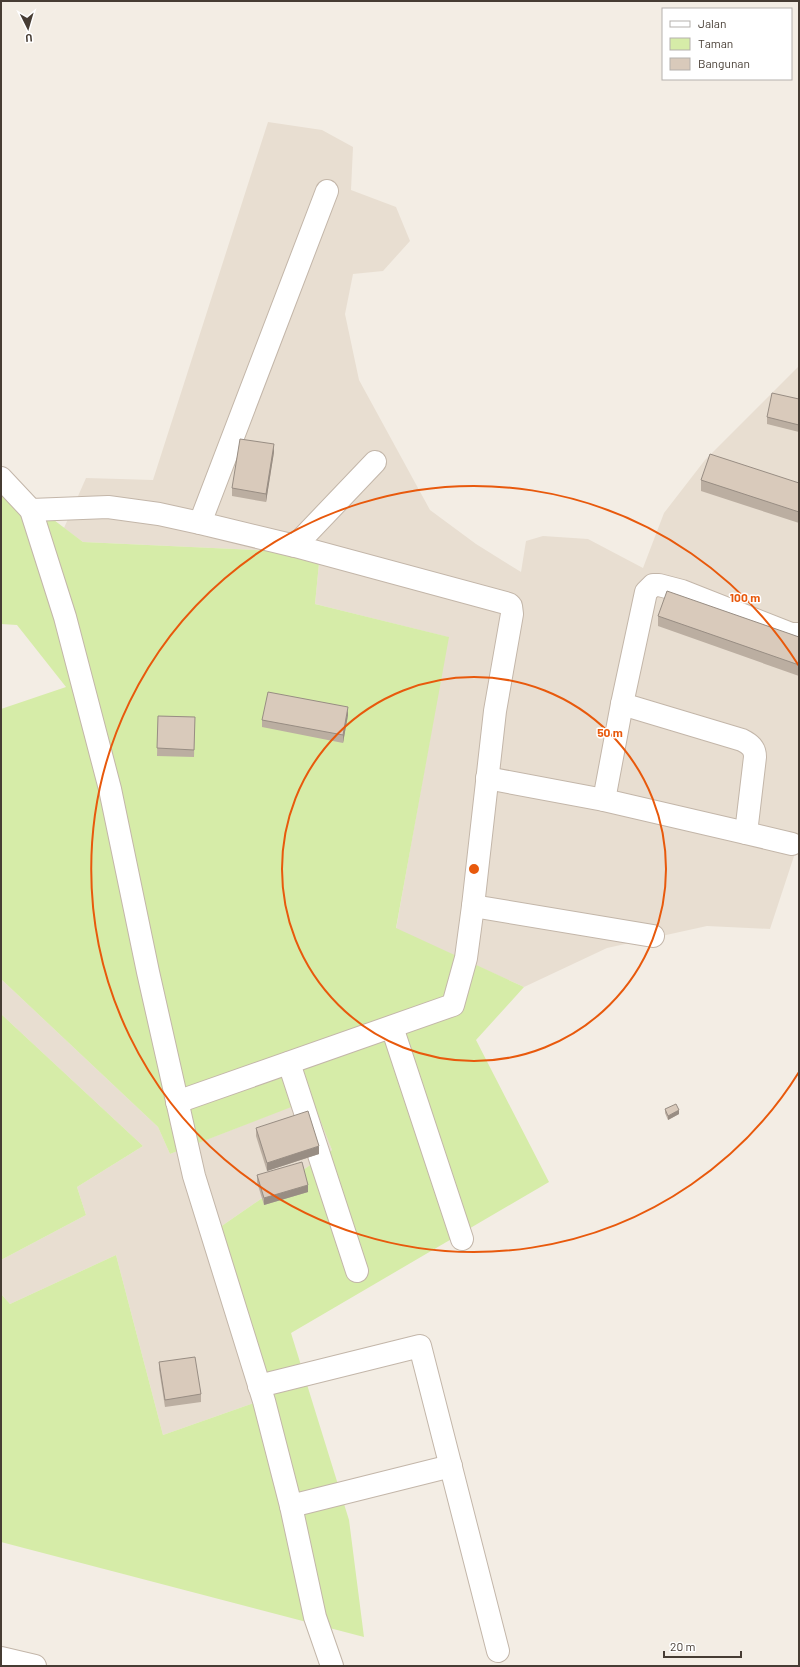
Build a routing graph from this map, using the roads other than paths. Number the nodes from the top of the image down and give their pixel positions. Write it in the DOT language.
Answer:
graph roads {
  1 [pos="327,190"];
  2 [pos="375,462"];
  3 [pos="1,478"];
  4 [pos="31,510"];
  5 [pos="200,522"];
  6 [pos="295,546"];
  7 [pos="799,634"];
  8 [pos="622,704"];
  9 [pos="487,778"];
  10 [pos="604,800"];
  11 [pos="746,833"];
  12 [pos="792,844"];
  13 [pos="473,906"];
  14 [pos="653,936"];
  15 [pos="392,1027"];
  16 [pos="289,1063"];
  17 [pos="177,1102"];
  18 [pos="462,1239"];
  19 [pos="357,1271"];
  20 [pos="259,1386"];
  21 [pos="451,1466"];
  22 [pos="292,1506"];
  23 [pos="498,1651"];
  24 [pos="1,1658"];
  25 [pos="35,1666"];
  26 [pos="332,1666"];
  1 -- 5 [label="street"];
  2 -- 6 [label="street"];
  3 -- 4 [label="street"];
  4 -- 5 [label="street"];
  4 -- 17 [label="street"];
  5 -- 6 [label="street"];
  6 -- 9 [label="street"];
  7 -- 8 [label="street"];
  8 -- 10 [label="street"];
  8 -- 11 [label="street"];
  9 -- 10 [label="street"];
  9 -- 13 [label="street"];
  10 -- 11 [label="street"];
  11 -- 12 [label="street"];
  13 -- 14 [label="street"];
  13 -- 15 [label="street"];
  15 -- 16 [label="street"];
  15 -- 18 [label="street"];
  16 -- 17 [label="street"];
  16 -- 19 [label="street"];
  17 -- 20 [label="street"];
  20 -- 21 [label="street"];
  20 -- 22 [label="street"];
  21 -- 22 [label="street"];
  21 -- 23 [label="street"];
  22 -- 26 [label="street"];
  24 -- 25 [label="street"];
}
